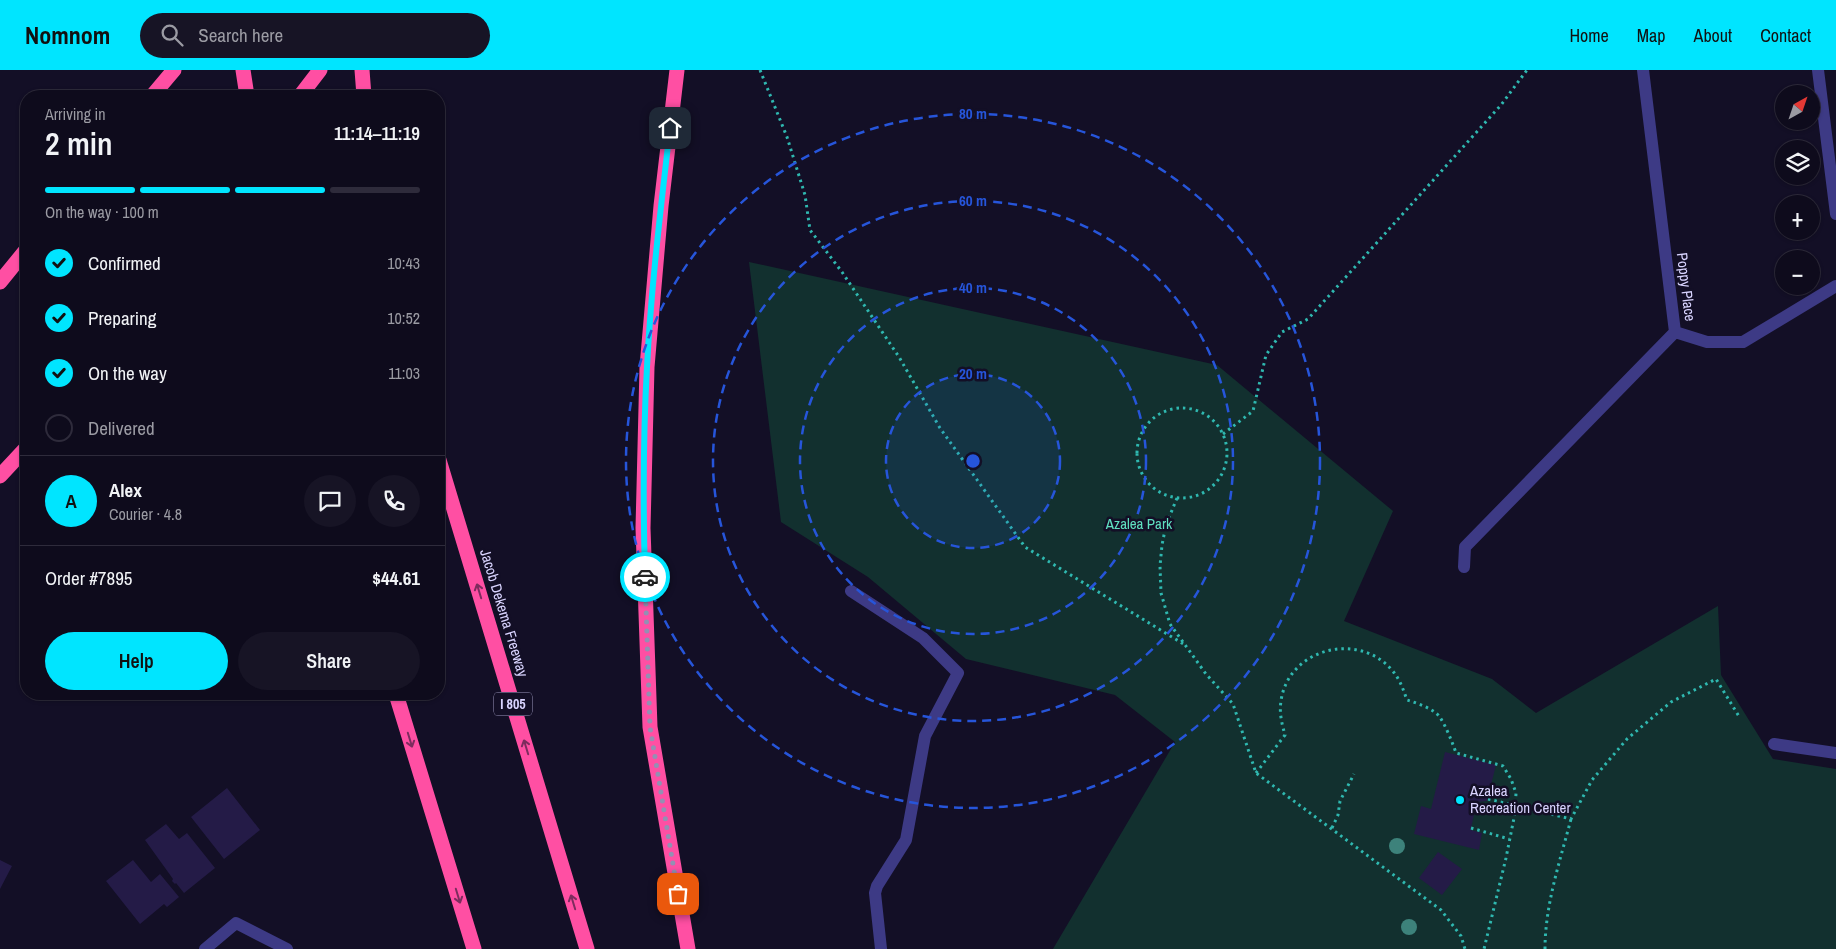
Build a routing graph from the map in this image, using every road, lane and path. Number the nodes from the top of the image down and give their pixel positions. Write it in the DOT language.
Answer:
graph roads {
  1 [pos="174,70"];
  2 [pos="243,70"];
  3 [pos="320,70"];
  4 [pos="362,70"];
  5 [pos="677,70"];
  6 [pos="760,70"];
  7 [pos="1527,70"];
  8 [pos="1643,70"];
  9 [pos="1818,70"];
  10 [pos="157,90"];
  11 [pos="246,90"];
  12 [pos="305,90"];
  13 [pos="364,90"];
  14 [pos="1836,214"];
  15 [pos="20,257"];
  16 [pos="0,282"];
  17 [pos="1836,286"];
  18 [pos="1675,332"];
  19 [pos="1223,434"];
  20 [pos="20,454"];
  21 [pos="0,476"];
  22 [pos="445,480"];
  23 [pos="1177,498"];
  24 [pos="1464,567"];
  25 [pos="851,591"];
  26 [pos="1185,645"];
  27 [pos="398,700"];
  28 [pos="1740,718"];
  29 [pos="1774,744"];
  30 [pos="1836,753"];
  31 [pos="1256,773"];
  32 [pos="1354,774"];
  33 [pos="1488,799"];
  34 [pos="1516,806"];
  35 [pos="1572,818"];
  36 [pos="1332,828"];
  37 [pos="1471,828"];
  38 [pos="1509,839"];
  39 [pos="205,949"];
  40 [pos="287,949"];
  41 [pos="474,949"];
  42 [pos="587,949"];
  43 [pos="688,949"];
  44 [pos="881,949"];
  45 [pos="1465,949"];
  46 [pos="1484,949"];
  47 [pos="1546,949"];
  1 -- 10 [label="highway"];
  2 -- 11 [label="highway"];
  3 -- 12 [label="highway"];
  4 -- 13 [label="highway"];
  5 -- 43 [label="highway"];
  6 -- 26 [label="path"];
  7 -- 19 [label="path"];
  8 -- 18 [label="street, Poppy Place"];
  9 -- 14 [label="street"];
  15 -- 16 [label="highway"];
  17 -- 18 [label="street, Poppy Place"];
  18 -- 24 [label="street"];
  19 -- 23 [label="path"];
  19 -- 23 [label="path"];
  20 -- 21 [label="highway"];
  42 -- 22 [label="highway, Jacob Dekema Freeway / I 805, one-way"];
  23 -- 26 [label="path"];
  25 -- 44 [label="street"];
  26 -- 31 [label="path"];
  27 -- 41 [label="highway, one-way"];
  28 -- 35 [label="path"];
  29 -- 30 [label="street"];
  31 -- 34 [label="path"];
  31 -- 36 [label="path"];
  32 -- 36 [label="path"];
  33 -- 34 [label="path"];
  34 -- 35 [label="path"];
  34 -- 38 [label="path"];
  35 -- 47 [label="path"];
  36 -- 45 [label="path"];
  37 -- 38 [label="path"];
  38 -- 46 [label="path"];
  39 -- 40 [label="street"];
}
